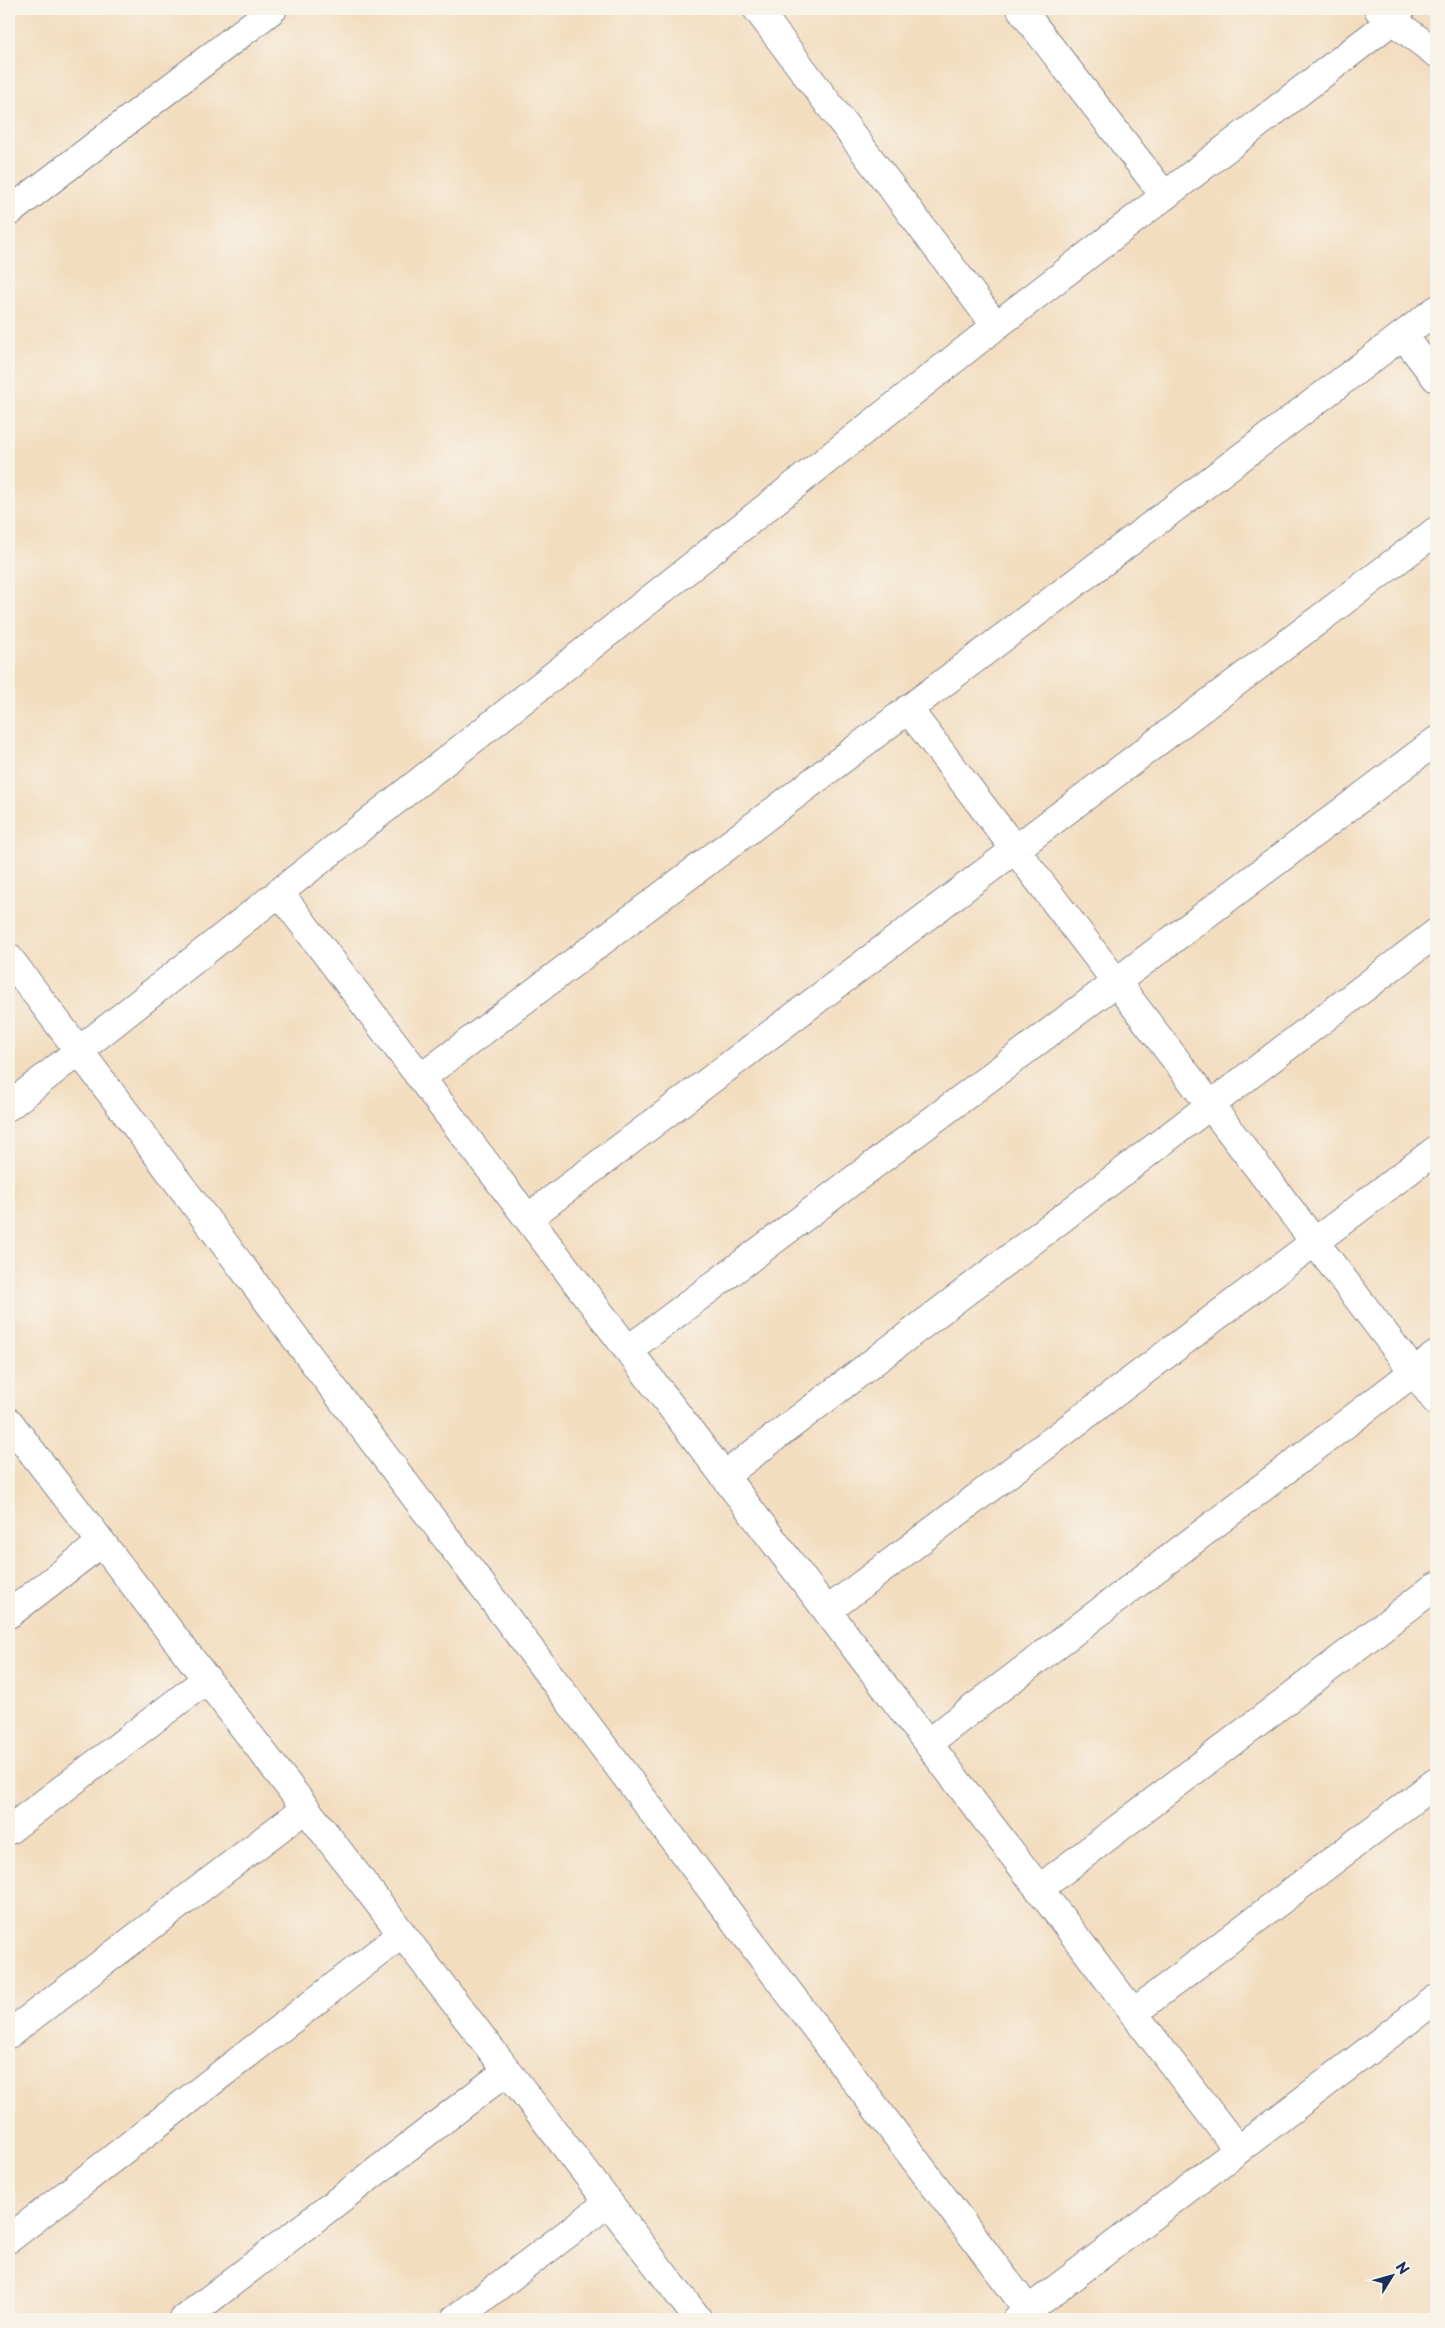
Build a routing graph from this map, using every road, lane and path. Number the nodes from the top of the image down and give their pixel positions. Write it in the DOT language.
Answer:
graph roads {
  1 [pos="274,9"];
  2 [pos="758,9"];
  3 [pos="1021,9"];
  4 [pos="1391,12"];
  5 [pos="1436,53"];
  6 [pos="1165,196"];
  7 [pos="9,212"];
  8 [pos="1436,310"];
  9 [pos="996,326"];
  10 [pos="1403,335"];
  11 [pos="1436,378"];
  12 [pos="1436,532"];
  13 [pos="908,709"];
  14 [pos="1436,741"];
  15 [pos="1015,850"];
  16 [pos="279,892"];
  17 [pos="1436,933"];
  18 [pos="9,958"];
  19 [pos="1116,982"];
  20 [pos="79,1052"];
  21 [pos="421,1078"];
  22 [pos="1210,1105"];
  23 [pos="9,1106"];
  24 [pos="1436,1150"];
  25 [pos="528,1218"];
  26 [pos="1315,1242"];
  27 [pos="628,1350"];
  28 [pos="1436,1355"];
  29 [pos="1414,1372"];
  30 [pos="1436,1401"];
  31 [pos="9,1422"];
  32 [pos="724,1476"];
  33 [pos="101,1542"];
  34 [pos="1436,1586"];
  35 [pos="827,1611"];
  36 [pos="9,1614"];
  37 [pos="207,1679"];
  38 [pos="928,1743"];
  39 [pos="1436,1782"];
  40 [pos="306,1808"];
  41 [pos="9,1830"];
  42 [pos="1039,1889"];
  43 [pos="402,1934"];
  44 [pos="1436,1999"];
  45 [pos="1133,2012"];
  46 [pos="9,2034"];
  47 [pos="507,2071"];
  48 [pos="1238,2150"];
  49 [pos="608,2203"];
  50 [pos="9,2239"];
  51 [pos="1027,2316"];
  52 [pos="184,2319"];
  53 [pos="455,2319"];
  54 [pos="698,2319"];
  1 -- 7 [label="street"];
  2 -- 9 [label="street"];
  3 -- 6 [label="street"];
  4 -- 5 [label="street"];
  4 -- 6 [label="street"];
  6 -- 9 [label="street"];
  8 -- 10 [label="street"];
  9 -- 16 [label="street"];
  10 -- 11 [label="street"];
  10 -- 13 [label="street"];
  12 -- 15 [label="street"];
  13 -- 15 [label="street"];
  13 -- 21 [label="street"];
  14 -- 19 [label="street"];
  15 -- 19 [label="street"];
  15 -- 25 [label="street"];
  16 -- 20 [label="street"];
  16 -- 21 [label="street"];
  17 -- 22 [label="street"];
  18 -- 20 [label="street"];
  19 -- 22 [label="street"];
  19 -- 27 [label="street"];
  20 -- 23 [label="street"];
  20 -- 51 [label="street"];
  21 -- 25 [label="street"];
  22 -- 26 [label="street"];
  22 -- 32 [label="street"];
  24 -- 26 [label="street"];
  25 -- 27 [label="street"];
  26 -- 29 [label="street"];
  26 -- 35 [label="street"];
  27 -- 32 [label="street"];
  28 -- 29 [label="street"];
  29 -- 30 [label="street"];
  29 -- 38 [label="street"];
  31 -- 33 [label="street"];
  32 -- 35 [label="street"];
  33 -- 36 [label="street"];
  33 -- 37 [label="street"];
  34 -- 42 [label="street"];
  35 -- 38 [label="street"];
  37 -- 40 [label="street"];
  37 -- 41 [label="street"];
  38 -- 42 [label="street"];
  39 -- 45 [label="street"];
  40 -- 43 [label="street"];
  40 -- 46 [label="street"];
  42 -- 45 [label="street"];
  43 -- 47 [label="street"];
  43 -- 50 [label="street"];
  44 -- 48 [label="street"];
  45 -- 48 [label="street"];
  47 -- 49 [label="street"];
  47 -- 52 [label="street"];
  48 -- 51 [label="street"];
  49 -- 53 [label="street"];
  49 -- 54 [label="street"];
}
